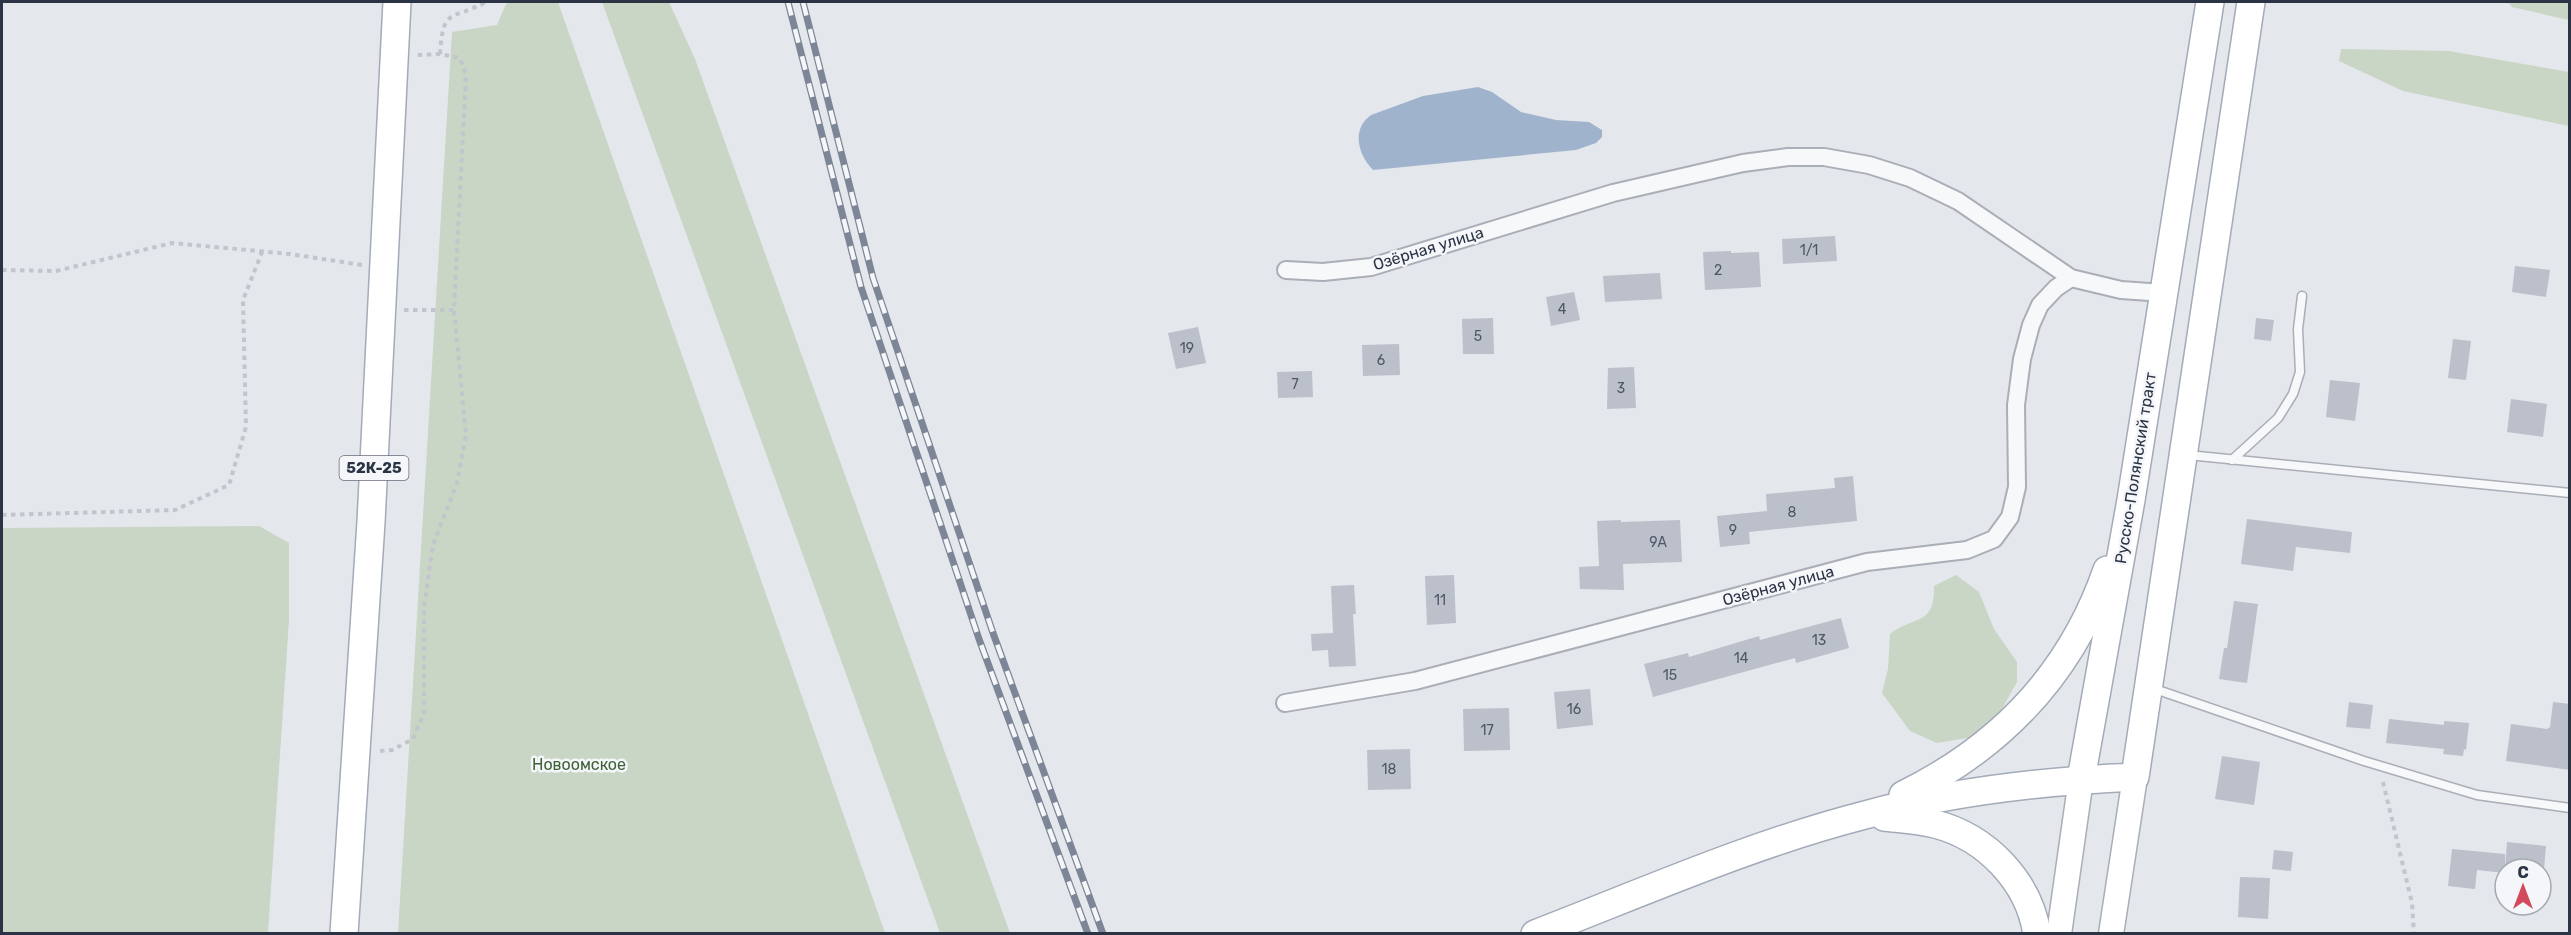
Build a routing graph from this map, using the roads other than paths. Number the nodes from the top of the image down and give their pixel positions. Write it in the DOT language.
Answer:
graph roads {
  1 [pos="397,2"];
  2 [pos="2210,2"];
  3 [pos="2251,2"];
  4 [pos="1286,270"];
  5 [pos="2071,278"];
  6 [pos="2164,293"];
  7 [pos="2302,296"];
  8 [pos="2183,455"];
  9 [pos="2232,460"];
  10 [pos="2570,493"];
  11 [pos="2131,500"];
  12 [pos="2148,687"];
  13 [pos="1286,703"];
  14 [pos="2135,777"];
  15 [pos="2081,779"];
  16 [pos="2570,808"];
  17 [pos="1865,815"];
  18 [pos="344,933"];
  19 [pos="1535,933"];
  20 [pos="2037,933"];
  21 [pos="2059,933"];
  22 [pos="2111,933"];
  1 -- 18 [label="main road, 52К-25"];
  2 -- 6 [label="main road, Русско-Полянский тракт"];
  3 -- 8 [label="main road"];
  4 -- 5 [label="street, Озёрная улица"];
  5 -- 6 [label="street, Озёрная улица"];
  5 -- 13 [label="street, Озёрная улица"];
  6 -- 11 [label="main road, Русско-Полянский тракт"];
  7 -- 9 [label="lane"];
  8 -- 9 [label="lane"];
  8 -- 12 [label="main road"];
  9 -- 10 [label="lane"];
  11 -- 15 [label="main road, Русско-Полянский тракт"];
  11 -- 17 [label="main road"];
  12 -- 14 [label="main road"];
  12 -- 16 [label="lane"];
  14 -- 15 [label="main road"];
  14 -- 22 [label="main road"];
  15 -- 17 [label="main road"];
  15 -- 21 [label="main road, Русско-Полянский тракт"];
  17 -- 19 [label="main road"];
  17 -- 20 [label="main road"];
}
